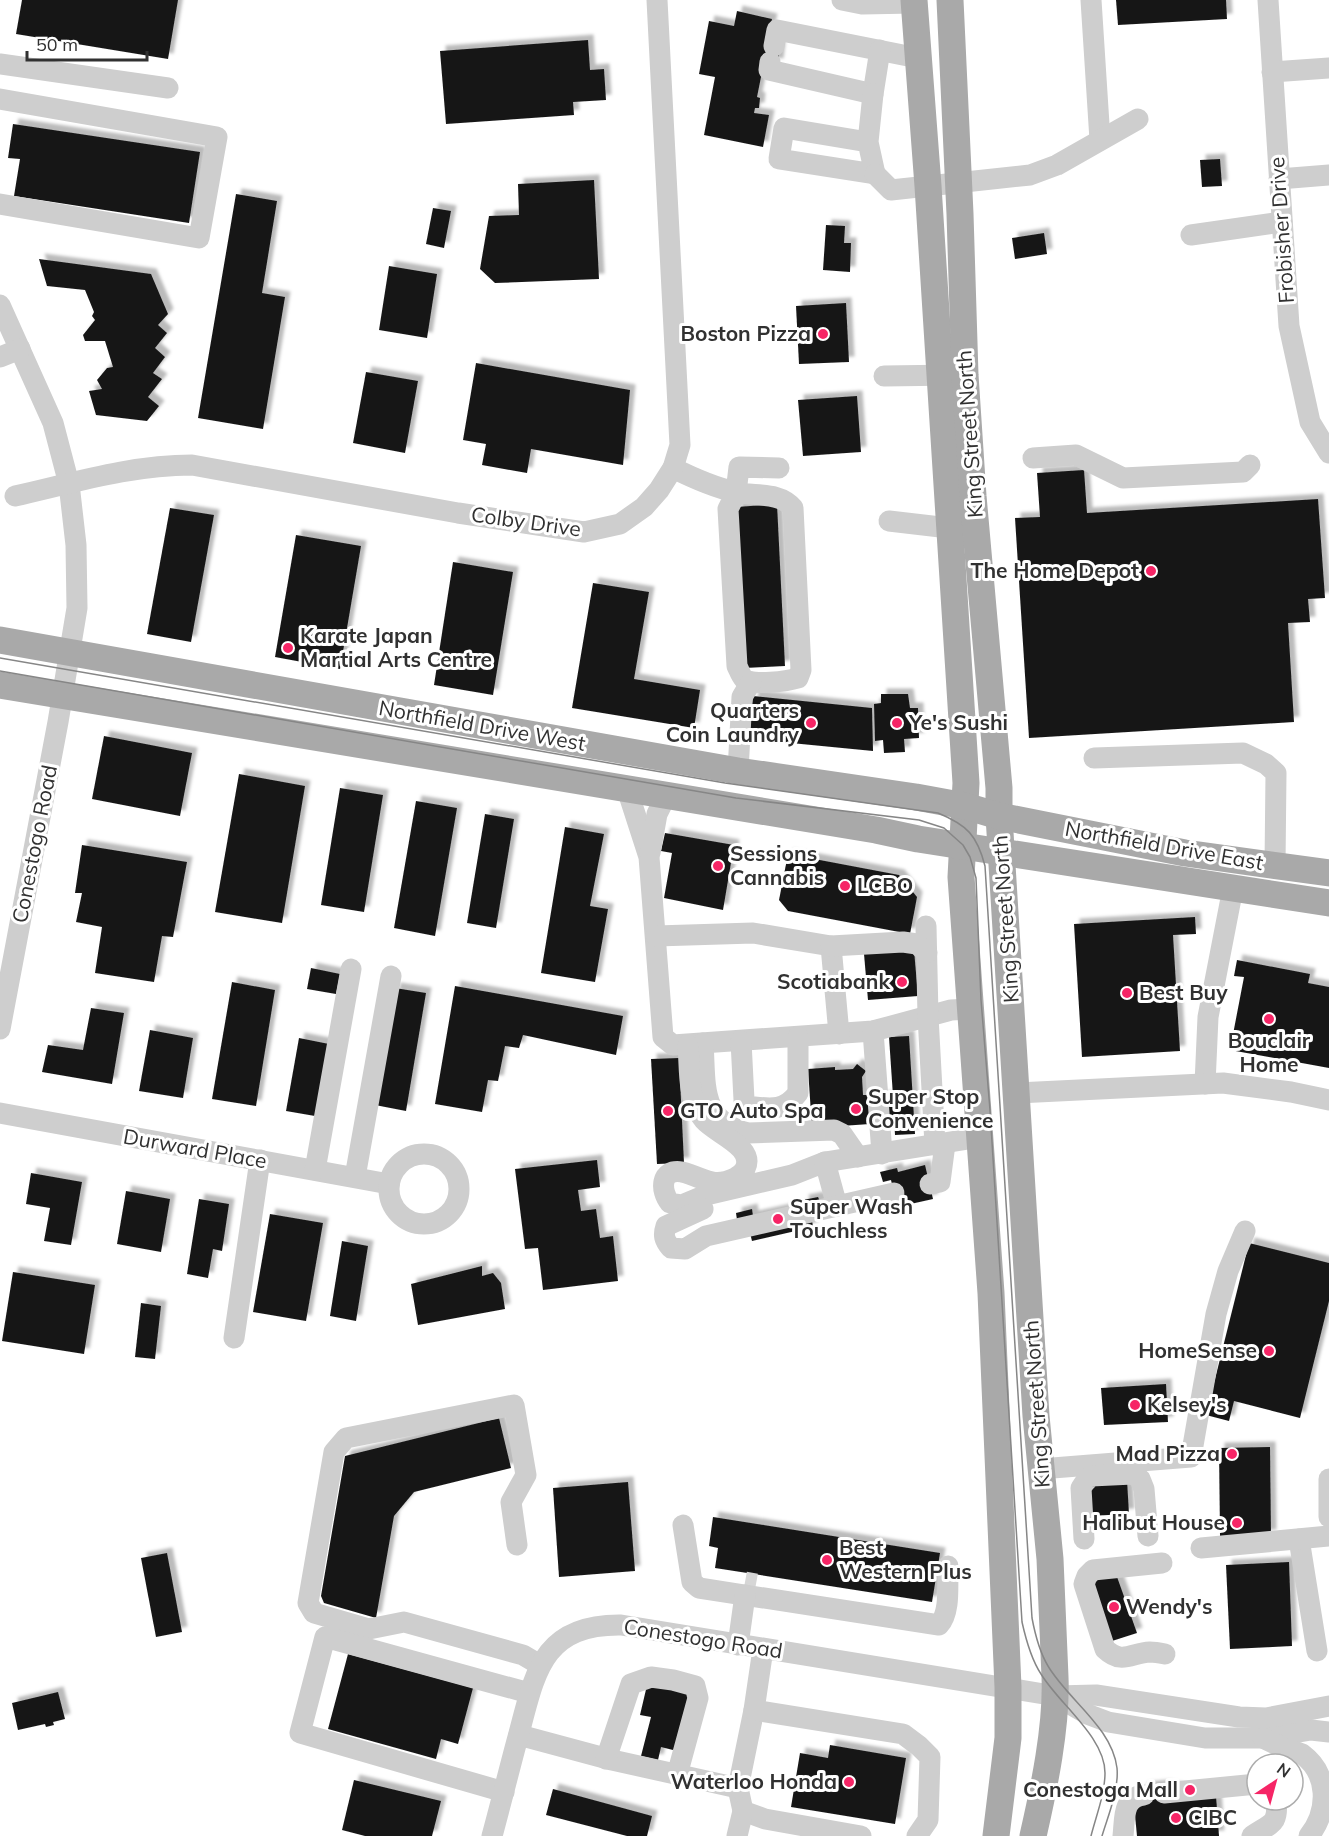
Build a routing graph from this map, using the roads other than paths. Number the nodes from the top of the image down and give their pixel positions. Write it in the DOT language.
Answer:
graph roads {
  1 [pos="657,0"];
  2 [pos="842,0"];
  3 [pos="950,0"];
  4 [pos="1091,0"];
  5 [pos="1268,0"];
  6 [pos="914,2"];
  7 [pos="880,50"];
  8 [pos="918,58"];
  9 [pos="0,64"];
  10 [pos="1329,68"];
  11 [pos="1272,72"];
  12 [pos="168,88"];
  13 [pos="873,94"];
  14 [pos="0,99"];
  15 [pos="1138,119"];
  16 [pos="1100,140"];
  17 [pos="867,142"];
  18 [pos="875,174"];
  19 [pos="1329,176"];
  20 [pos="1279,179"];
  21 [pos="958,183"];
  22 [pos="928,186"];
  23 [pos="0,204"];
  24 [pos="1282,222"];
  25 [pos="1191,235"];
  26 [pos="0,305"];
  27 [pos="20,349"];
  28 [pos="0,357"];
  29 [pos="952,375"];
  30 [pos="884,376"];
  31 [pos="1329,453"];
  32 [pos="1033,458"];
  33 [pos="1250,465"];
  34 [pos="673,468"];
  35 [pos="779,468"];
  36 [pos="69,484"];
  37 [pos="736,493"];
  38 [pos="15,496"];
  39 [pos="889,521"];
  40 [pos="950,528"];
  41 [pos="0,640"];
  42 [pos="70,652"];
  43 [pos="751,682"];
  44 [pos="0,685"];
  45 [pos="62,695"];
  46 [pos="1094,758"];
  47 [pos="738,771"];
  48 [pos="627,789"];
  49 [pos="666,796"];
  50 [pos="965,806"];
  51 [pos="999,816"];
  52 [pos="963,845"];
  53 [pos="1001,852"];
  54 [pos="649,857"];
  55 [pos="1275,865"];
  56 [pos="1329,873"];
  57 [pos="1233,888"];
  58 [pos="1329,903"];
  59 [pos="926,926"];
  60 [pos="656,936"];
  61 [pos="831,946"];
  62 [pos="927,953"];
  63 [pos="351,969"];
  64 [pos="391,976"];
  65 [pos="970,1009"];
  66 [pos="928,1016"];
  67 [pos="0,1029"];
  68 [pos="873,1031"];
  69 [pos="839,1034"];
  70 [pos="798,1037"];
  71 [pos="741,1041"];
  72 [pos="696,1044"];
  73 [pos="1205,1084"];
  74 [pos="1017,1093"];
  75 [pos="1329,1100"];
  76 [pos="0,1113"];
  77 [pos="981,1137"];
  78 [pos="940,1144"];
  79 [pos="882,1154"];
  80 [pos="858,1157"];
  81 [pos="260,1160"];
  82 [pos="315,1170"];
  83 [pos="827,1170"];
  84 [pos="355,1177"];
  85 [pos="389,1184"];
  86 [pos="930,1184"];
  87 [pos="894,1193"];
  88 [pos="837,1206"];
  89 [pos="1245,1232"];
  90 [pos="234,1338"];
  91 [pos="1040,1469"];
  92 [pos="1329,1479"];
  93 [pos="1329,1487"];
  94 [pos="1329,1517"];
  95 [pos="683,1525"];
  96 [pos="1148,1536"];
  97 [pos="1329,1536"];
  98 [pos="1084,1539"];
  99 [pos="1299,1539"];
  100 [pos="517,1545"];
  101 [pos="1201,1548"];
  102 [pos="1162,1563"];
  103 [pos="948,1566"];
  104 [pos="749,1590"];
  105 [pos="738,1645"];
  106 [pos="763,1649"];
  107 [pos="1317,1651"];
  108 [pos="1165,1654"];
  109 [pos="540,1665"];
  110 [pos="1008,1687"];
  111 [pos="530,1693"];
  112 [pos="1056,1696"];
  113 [pos="1329,1706"];
  114 [pos="754,1710"];
  115 [pos="1329,1732"];
  116 [pos="519,1735"];
  117 [pos="1263,1738"];
  118 [pos="606,1759"];
  119 [pos="677,1775"];
  120 [pos="1245,1785"];
  121 [pos="738,1788"];
  122 [pos="504,1792"];
  123 [pos="743,1811"];
  124 [pos="1278,1812"];
  125 [pos="492,1836"];
  126 [pos="737,1836"];
  127 [pos="861,1836"];
  128 [pos="918,1836"];
  129 [pos="996,1836"];
  130 [pos="1033,1836"];
  131 [pos="1123,1836"];
  132 [pos="1252,1836"];
  133 [pos="1309,1836"];
  1 -- 34 [label="street, Colby Drive"];
  2 -- 6 [label="street"];
  3 -- 21 [label="main road, King Street North"];
  4 -- 16 [label="street"];
  5 -- 11 [label="street, Frobisher Drive"];
  6 -- 8 [label="main road, King Street North"];
  7 -- 8 [label="street"];
  7 -- 13 [label="street"];
  7 -- 13 [label="street"];
  8 -- 22 [label="main road, King Street North"];
  9 -- 12 [label="street"];
  10 -- 11 [label="street"];
  11 -- 20 [label="street, Frobisher Drive"];
  13 -- 17 [label="street"];
  14 -- 23 [label="street"];
  15 -- 16 [label="street"];
  16 -- 21 [label="street"];
  17 -- 18 [label="street"];
  17 -- 18 [label="street"];
  18 -- 22 [label="street"];
  19 -- 20 [label="street"];
  20 -- 24 [label="street, Frobisher Drive"];
  21 -- 22 [label="street"];
  21 -- 29 [label="main road, King Street North"];
  22 -- 29 [label="main road, King Street North"];
  24 -- 25 [label="street"];
  24 -- 31 [label="street, Frobisher Drive"];
  26 -- 27 [label="street"];
  27 -- 28 [label="street"];
  27 -- 36 [label="street"];
  29 -- 30 [label="street"];
  29 -- 40 [label="main road, King Street North"];
  29 -- 51 [label="main road, King Street North"];
  32 -- 33 [label="street"];
  34 -- 36 [label="street, Colby Drive"];
  34 -- 37 [label="street"];
  35 -- 37 [label="street"];
  36 -- 38 [label="street, Colby Drive"];
  36 -- 42 [label="street"];
  37 -- 43 [label="street"];
  37 -- 43 [label="street"];
  39 -- 40 [label="street"];
  40 -- 50 [label="main road, King Street North"];
  41 -- 42 [label="main road, Northfield Drive West"];
  42 -- 45 [label="street"];
  42 -- 47 [label="main road, Northfield Drive West"];
  43 -- 47 [label="street"];
  44 -- 45 [label="main road, Northfield Drive West"];
  45 -- 48 [label="main road, Northfield Drive West"];
  45 -- 67 [label="street, Conestogo Road"];
  46 -- 55 [label="street"];
  47 -- 50 [label="main road, Northfield Drive West"];
  48 -- 49 [label="main road, Northfield Drive West"];
  48 -- 54 [label="street"];
  49 -- 52 [label="main road, Northfield Drive West"];
  49 -- 54 [label="street"];
  50 -- 51 [label="main road, Northfield Drive East"];
  50 -- 52 [label="main road, King Street North"];
  51 -- 53 [label="main road, King Street North"];
  51 -- 55 [label="main road, Northfield Drive East"];
  52 -- 53 [label="main road, Northfield Drive East"];
  52 -- 65 [label="main road, King Street North"];
  53 -- 57 [label="main road, Northfield Drive East"];
  53 -- 74 [label="main road, King Street North"];
  54 -- 60 [label="street"];
  55 -- 56 [label="main road, Northfield Drive East"];
  57 -- 58 [label="main road, Northfield Drive East"];
  57 -- 73 [label="street"];
  59 -- 62 [label="street"];
  60 -- 61 [label="street"];
  60 -- 72 [label="street"];
  61 -- 62 [label="street"];
  61 -- 69 [label="street"];
  62 -- 66 [label="street"];
  63 -- 82 [label="street"];
  64 -- 84 [label="street"];
  65 -- 66 [label="street"];
  65 -- 77 [label="main road, King Street North"];
  66 -- 68 [label="street"];
  66 -- 78 [label="street"];
  68 -- 69 [label="street"];
  68 -- 79 [label="street"];
  69 -- 70 [label="street"];
  70 -- 71 [label="street"];
  70 -- 71 [label="street"];
  71 -- 72 [label="street"];
  72 -- 80 [label="street"];
  72 -- 83 [label="street"];
  73 -- 74 [label="street"];
  73 -- 75 [label="street"];
  74 -- 91 [label="main road, King Street North"];
  76 -- 81 [label="street, Durward Place"];
  77 -- 78 [label="street"];
  77 -- 110 [label="main road, King Street North"];
  78 -- 79 [label="street"];
  78 -- 86 [label="street"];
  79 -- 80 [label="street"];
  80 -- 83 [label="street"];
  81 -- 82 [label="street, Durward Place"];
  81 -- 90 [label="street"];
  82 -- 84 [label="street, Durward Place"];
  83 -- 88 [label="street"];
  83 -- 88 [label="street"];
  84 -- 85 [label="street, Durward Place"];
  87 -- 88 [label="street"];
  89 -- 91 [label="street"];
  91 -- 112 [label="main road, King Street North"];
  92 -- 93 [label="street"];
  93 -- 94 [label="street"];
  95 -- 104 [label="street"];
  96 -- 98 [label="street"];
  97 -- 99 [label="street"];
  99 -- 101 [label="street"];
  99 -- 107 [label="street"];
  100 -- 109 [label="street"];
  102 -- 108 [label="street"];
  103 -- 104 [label="street"];
  104 -- 105 [label="street"];
  105 -- 106 [label="street, Conestogo Road"];
  105 -- 109 [label="street, Conestogo Road"];
  106 -- 110 [label="street, Conestogo Road"];
  106 -- 114 [label="street"];
  109 -- 111 [label="street, Conestogo Road"];
  110 -- 112 [label="street, Conestogo Road"];
  110 -- 129 [label="main road, King Street North"];
  111 -- 116 [label="street, Conestogo Road"];
  111 -- 122 [label="street"];
  112 -- 113 [label="street, Conestogo Road"];
  112 -- 117 [label="street, Conestogo Road"];
  112 -- 130 [label="main road, King Street North"];
  114 -- 121 [label="street"];
  114 -- 128 [label="street"];
  115 -- 117 [label="street, Conestogo Road"];
  116 -- 118 [label="street"];
  116 -- 122 [label="street, Conestogo Road"];
  117 -- 133 [label="street"];
  118 -- 119 [label="street"];
  118 -- 119 [label="street"];
  119 -- 121 [label="street"];
  120 -- 131 [label="street"];
  121 -- 123 [label="street"];
  122 -- 125 [label="street, Conestogo Road"];
  123 -- 126 [label="street"];
  123 -- 127 [label="street"];
  124 -- 132 [label="street"];
}
